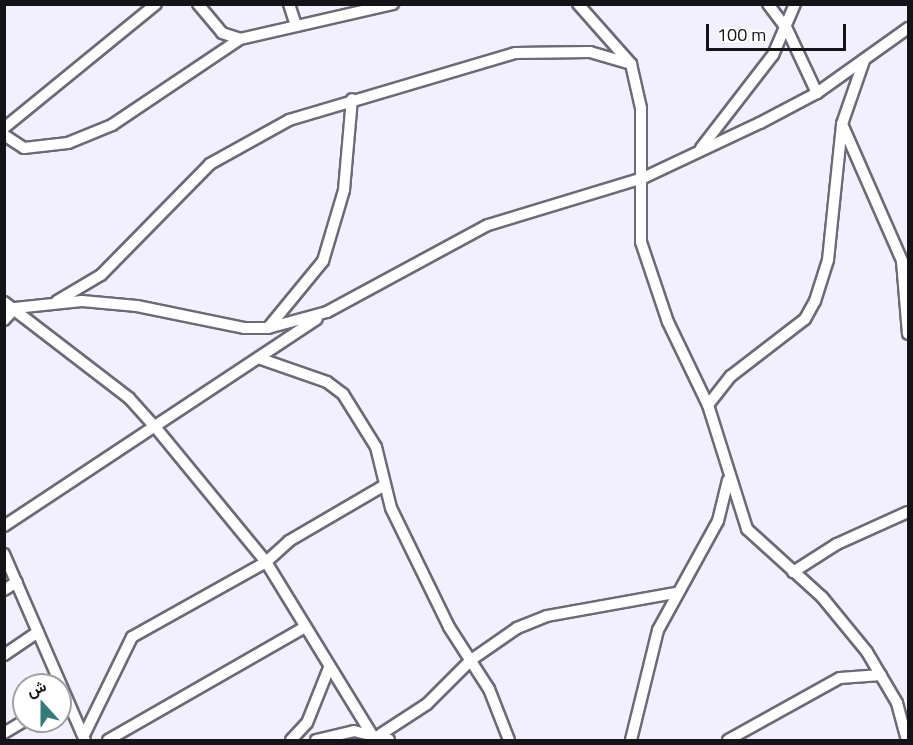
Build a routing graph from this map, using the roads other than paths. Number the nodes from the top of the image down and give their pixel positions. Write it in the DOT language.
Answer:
graph roads {
  1 [pos="156,4"];
  2 [pos="198,4"];
  3 [pos="289,4"];
  4 [pos="393,4"];
  5 [pos="578,4"];
  6 [pos="768,4"];
  7 [pos="795,4"];
  8 [pos="296,26"];
  9 [pos="909,28"];
  10 [pos="787,29"];
  11 [pos="240,39"];
  12 [pos="864,60"];
  13 [pos="631,64"];
  14 [pos="817,93"];
  15 [pos="352,99"];
  16 [pos="842,124"];
  17 [pos="4,128"];
  18 [pos="4,135"];
  19 [pos="699,151"];
  20 [pos="643,178"];
  21 [pos="52,303"];
  22 [pos="10,305"];
  23 [pos="327,312"];
  24 [pos="4,320"];
  25 [pos="268,328"];
  26 [pos="909,334"];
  27 [pos="261,359"];
  28 [pos="708,405"];
  29 [pos="156,428"];
  30 [pos="729,477"];
  31 [pos="385,485"];
  32 [pos="909,512"];
  33 [pos="4,526"];
  34 [pos="4,554"];
  35 [pos="267,562"];
  36 [pos="793,572"];
  37 [pos="17,582"];
  38 [pos="4,590"];
  39 [pos="675,593"];
  40 [pos="305,627"];
  41 [pos="38,632"];
  42 [pos="4,655"];
  43 [pos="471,660"];
  44 [pos="329,668"];
  45 [pos="54,673"];
  46 [pos="880,675"];
  47 [pos="72,713"];
  48 [pos="908,731"];
  49 [pos="85,737"];
  50 [pos="379,737"];
  51 [pos="108,741"];
  52 [pos="291,741"];
  53 [pos="316,741"];
  54 [pos="509,741"];
  55 [pos="631,741"];
  56 [pos="728,741"];
  57 [pos="907,741"];
  1 -- 17 [label="street"];
  2 -- 11 [label="street"];
  3 -- 8 [label="street"];
  4 -- 8 [label="street"];
  5 -- 13 [label="street"];
  6 -- 10 [label="street"];
  7 -- 10 [label="street"];
  8 -- 11 [label="street"];
  9 -- 12 [label="street"];
  10 -- 14 [label="street"];
  10 -- 19 [label="street"];
  11 -- 18 [label="street"];
  12 -- 14 [label="street"];
  12 -- 16 [label="street"];
  13 -- 15 [label="street"];
  13 -- 20 [label="street"];
  14 -- 19 [label="street"];
  15 -- 21 [label="street"];
  15 -- 25 [label="street"];
  16 -- 26 [label="street"];
  16 -- 28 [label="street"];
  19 -- 20 [label="street"];
  20 -- 23 [label="street"];
  20 -- 28 [label="street"];
  21 -- 22 [label="street"];
  21 -- 25 [label="street"];
  22 -- 24 [label="street"];
  22 -- 29 [label="street"];
  23 -- 25 [label="street"];
  23 -- 27 [label="street"];
  27 -- 29 [label="street"];
  27 -- 31 [label="street"];
  28 -- 30 [label="street"];
  29 -- 33 [label="street"];
  29 -- 35 [label="street"];
  30 -- 36 [label="street"];
  30 -- 39 [label="street"];
  31 -- 35 [label="street"];
  31 -- 43 [label="street"];
  32 -- 36 [label="street"];
  34 -- 37 [label="street"];
  35 -- 40 [label="street"];
  35 -- 49 [label="street"];
  36 -- 46 [label="street"];
  37 -- 38 [label="street"];
  37 -- 41 [label="street"];
  39 -- 43 [label="street"];
  39 -- 55 [label="street"];
  40 -- 44 [label="street"];
  40 -- 51 [label="street"];
  41 -- 42 [label="street"];
  41 -- 45 [label="street"];
  43 -- 50 [label="street"];
  43 -- 54 [label="street"];
  44 -- 50 [label="street"];
  44 -- 52 [label="street"];
  46 -- 48 [label="street"];
  46 -- 56 [label="street"];
  47 -- 49 [label="street"];
  48 -- 57 [label="street"];
  50 -- 53 [label="street"];
}
